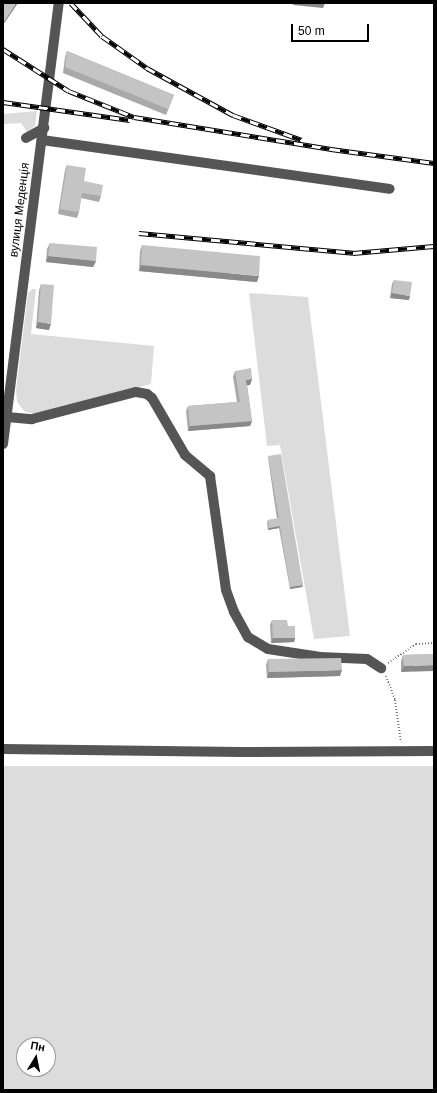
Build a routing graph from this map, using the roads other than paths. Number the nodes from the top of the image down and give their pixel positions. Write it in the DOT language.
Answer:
graph roads {
  1 [pos="59,3"];
  2 [pos="44,128"];
  3 [pos="26,138"];
  4 [pos="42,140"];
  5 [pos="390,189"];
  6 [pos="6,417"];
  7 [pos="3,444"];
  8 [pos="382,668"];
  9 [pos="3,749"];
  10 [pos="434,751"];
  1 -- 2 [label="street, вулиця Меденція"];
  2 -- 3 [label="street"];
  2 -- 4 [label="street, вулиця Меденція"];
  4 -- 5 [label="street"];
  4 -- 6 [label="street, вулиця Меденція"];
  6 -- 7 [label="street, вулиця Меденція"];
  6 -- 8 [label="street"];
  9 -- 10 [label="street"];
}
